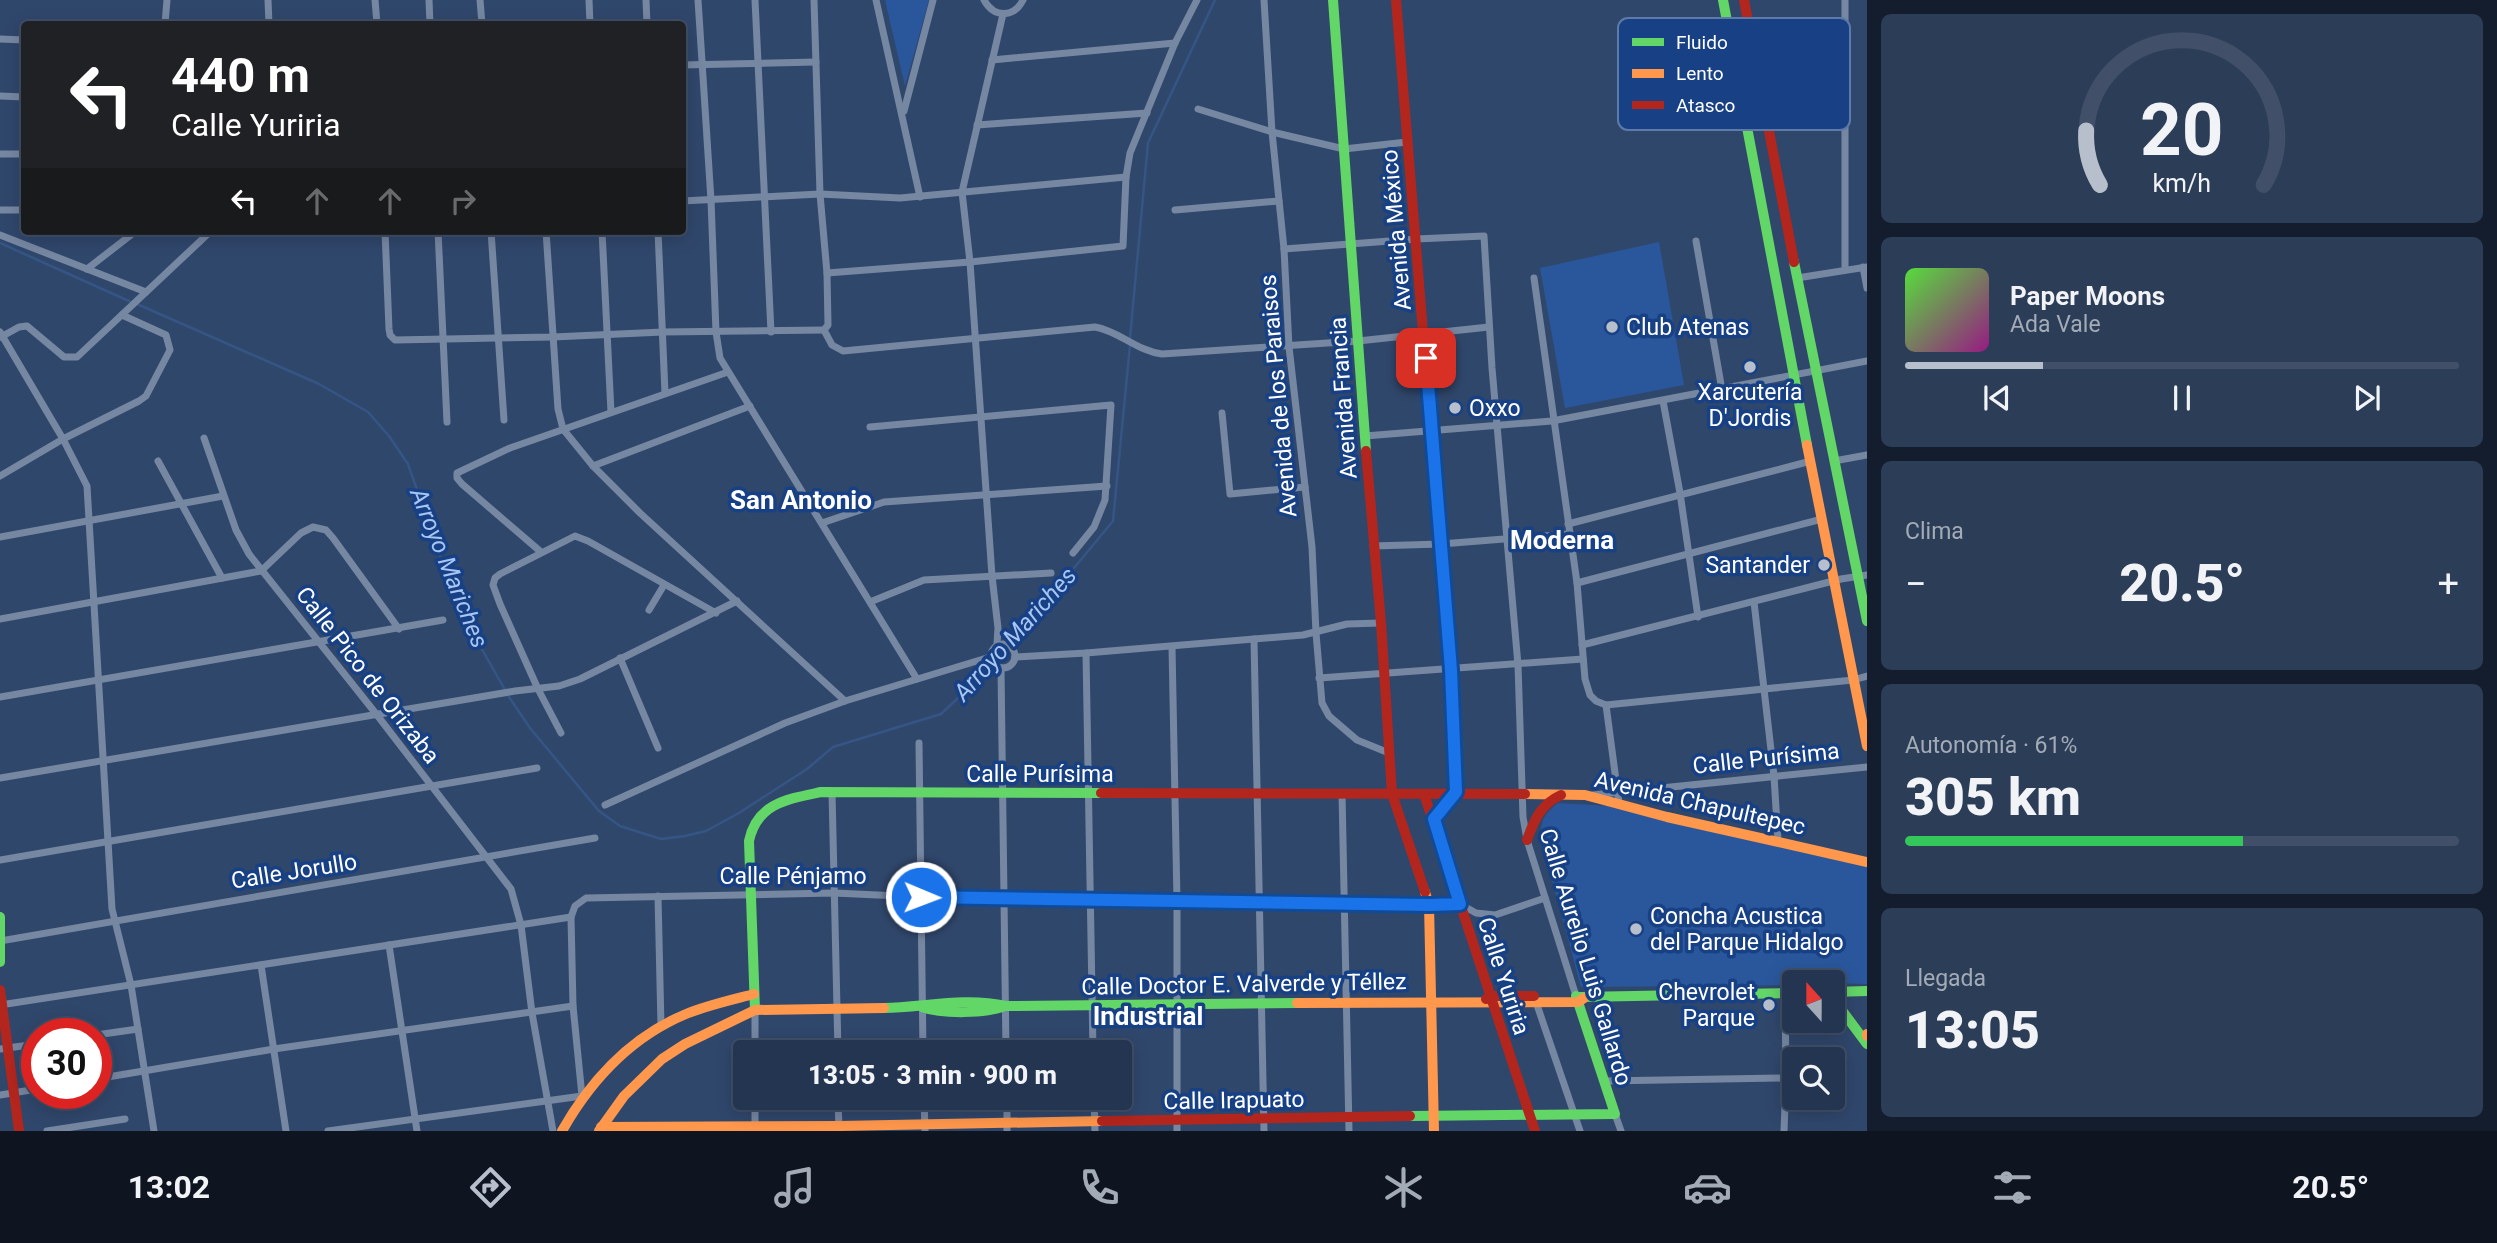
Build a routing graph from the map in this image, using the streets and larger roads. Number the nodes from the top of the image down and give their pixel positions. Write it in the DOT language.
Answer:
graph roads {
  1 [pos="167,0"];
  2 [pos="268,0"];
  3 [pos="376,0"];
  4 [pos="429,0"];
  5 [pos="480,0"];
  6 [pos="589,0"];
  7 [pos="646,0"];
  8 [pos="698,0"];
  9 [pos="755,0"];
  10 [pos="814,0"];
  11 [pos="876,0"];
  12 [pos="933,0"];
  13 [pos="985,0"];
  14 [pos="1023,0"];
  15 [pos="1197,0"];
  16 [pos="1264,0"];
  17 [pos="1333,0"];
  18 [pos="1396,0"];
  19 [pos="1723,0"];
  20 [pos="1744,0"];
  21 [pos="1845,0"];
  22 [pos="1003,14"];
  23 [pos="1726,18"];
  24 [pos="1747,18"];
  25 [pos="1845,18"];
  26 [pos="165,21"];
  27 [pos="269,21"];
  28 [pos="377,21"];
  29 [pos="430,21"];
  30 [pos="482,21"];
  31 [pos="590,21"];
  32 [pos="647,21"];
  33 [pos="0,39"];
  34 [pos="21,40"];
  35 [pos="1175,43"];
  36 [pos="992,60"];
  37 [pos="758,62"];
  38 [pos="816,62"];
  39 [pos="701,64"];
  40 [pos="686,65"];
  41 [pos="0,96"];
  42 [pos="21,97"];
  43 [pos="1198,109"];
  44 [pos="1147,113"];
  45 [pos="903,115"];
  46 [pos="977,125"];
  47 [pos="1748,130"];
  48 [pos="1769,130"];
  49 [pos="1845,130"];
  50 [pos="1272,132"];
  51 [pos="1407,142"];
  52 [pos="1344,149"];
  53 [pos="0,154"];
  54 [pos="21,154"];
  55 [pos="1126,177"];
  56 [pos="962,192"];
  57 [pos="820,194"];
  58 [pos="920,197"];
  59 [pos="764,198"];
  60 [pos="711,200"];
  61 [pos="686,201"];
  62 [pos="1279,201"];
  63 [pos="0,210"];
  64 [pos="21,210"];
  65 [pos="1175,211"];
  66 [pos="0,235"];
  67 [pos="131,235"];
  68 [pos="207,235"];
  69 [pos="385,235"];
  70 [pos="438,235"];
  71 [pos="492,235"];
  72 [pos="547,235"];
  73 [pos="602,235"];
  74 [pos="658,235"];
  75 [pos="1416,239"];
  76 [pos="1696,241"];
  77 [pos="1351,245"];
  78 [pos="1284,249"];
  79 [pos="970,262"];
  80 [pos="1865,267"];
  81 [pos="87,269"];
  82 [pos="1845,270"];
  83 [pos="827,273"];
  84 [pos="1534,278"];
  85 [pos="1797,278"];
  86 [pos="1867,288"];
  87 [pos="146,292"];
  88 [pos="122,315"];
  89 [pos="1489,327"];
  90 [pos="824,330"];
  91 [pos="663,332"];
  92 [pos="716,332"];
  93 [pos="771,332"];
  94 [pos="607,334"];
  95 [pos="1424,334"];
  96 [pos="1,335"];
  97 [pos="554,338"];
  98 [pos="975,338"];
  99 [pos="499,339"];
  100 [pos="442,340"];
  101 [pos="1359,341"];
  102 [pos="1289,347"];
  103 [pos="1867,361"];
  104 [pos="1817,370"];
  105 [pos="728,372"];
  106 [pos="1794,375"];
  107 [pos="1722,390"];
  108 [pos="665,393"];
  109 [pos="1663,401"];
  110 [pos="750,406"];
  111 [pos="611,412"];
  112 [pos="1222,414"];
  113 [pos="982,418"];
  114 [pos="504,420"];
  115 [pos="1552,421"];
  116 [pos="447,422"];
  117 [pos="1497,426"];
  118 [pos="870,427"];
  119 [pos="563,429"];
  120 [pos="1431,431"];
  121 [pos="1365,436"];
  122 [pos="204,438"];
  123 [pos="63,439"];
  124 [pos="1867,454"];
  125 [pos="158,461"];
  126 [pos="1811,461"];
  127 [pos="1834,461"];
  128 [pos="593,466"];
  129 [pos="0,476"];
  130 [pos="1107,486"];
  131 [pos="1305,487"];
  132 [pos="1680,494"];
  133 [pos="987,495"];
  134 [pos="223,496"];
  135 [pos="181,505"];
  136 [pos="1822,519"];
  137 [pos="90,520"];
  138 [pos="822,523"];
  139 [pos="1568,524"];
  140 [pos="1569,534"];
  141 [pos="0,537"];
  142 [pos="1508,539"];
  143 [pos="1441,544"];
  144 [pos="1373,546"];
  145 [pos="541,552"];
  146 [pos="1073,553"];
  147 [pos="1688,556"];
  148 [pos="261,570"];
  149 [pos="1051,573"];
  150 [pos="1863,575"];
  151 [pos="992,576"];
  152 [pos="222,578"];
  153 [pos="1835,580"];
  154 [pos="1577,583"];
  155 [pos="664,585"];
  156 [pos="94,601"];
  157 [pos="737,601"];
  158 [pos="870,601"];
  159 [pos="1754,602"];
  160 [pos="649,610"];
  161 [pos="716,613"];
  162 [pos="1698,617"];
  163 [pos="0,619"];
  164 [pos="443,620"];
  165 [pos="1867,621"];
  166 [pos="1381,623"];
  167 [pos="399,629"];
  168 [pos="1316,633"];
  169 [pos="1254,639"];
  170 [pos="319,644"];
  171 [pos="997,645"];
  172 [pos="1582,645"];
  173 [pos="1172,647"];
  174 [pos="1086,653"];
  175 [pos="1015,654"];
  176 [pos="620,658"];
  177 [pos="990,659"];
  178 [pos="1583,659"];
  179 [pos="1518,665"];
  180 [pos="1000,668"];
  181 [pos="1451,670"];
  182 [pos="1384,674"];
  183 [pos="1867,676"];
  184 [pos="1319,677"];
  185 [pos="917,679"];
  186 [pos="1853,680"];
  187 [pos="99,681"];
  188 [pos="538,689"];
  189 [pos="1765,689"];
  190 [pos="0,697"];
  191 [pos="845,701"];
  192 [pos="1606,705"];
  193 [pos="377,715"];
  194 [pos="561,733"];
  195 [pos="919,743"];
  196 [pos="1867,746"];
  197 [pos="658,748"];
  198 [pos="1389,753"];
  199 [pos="104,760"];
  200 [pos="1867,767"];
  201 [pos="537,768"];
  202 [pos="1774,776"];
  203 [pos="0,778"];
  204 [pos="430,786"];
  205 [pos="832,792"];
  206 [pos="1257,792"];
  207 [pos="1456,792"];
  208 [pos="920,793"];
  209 [pos="1002,793"];
  210 [pos="1174,793"];
  211 [pos="1342,793"];
  212 [pos="1087,794"];
  213 [pos="1392,794"];
  214 [pos="1424,794"];
  215 [pos="1524,794"];
  216 [pos="1564,794"];
  217 [pos="1619,798"];
  218 [pos="605,805"];
  219 [pos="1434,819"];
  220 [pos="595,838"];
  221 [pos="109,840"];
  222 [pos="1527,840"];
  223 [pos="1778,841"];
  224 [pos="487,859"];
  225 [pos="0,860"];
  226 [pos="1867,862"];
  227 [pos="834,893"];
  228 [pos="750,894"];
  229 [pos="658,896"];
  230 [pos="921,897"];
  231 [pos="1005,898"];
  232 [pos="1089,898"];
  233 [pos="1545,898"];
  234 [pos="1177,901"];
  235 [pos="1261,902"];
  236 [pos="1343,904"];
  237 [pos="1460,904"];
  238 [pos="1429,905"];
  239 [pos="0,917"];
  240 [pos="571,917"];
  241 [pos="114,920"];
  242 [pos="521,925"];
  243 [pos="0,941"];
  244 [pos="389,945"];
  245 [pos="0,962"];
  246 [pos="261,965"];
  247 [pos="131,985"];
  248 [pos="0,990"];
  249 [pos="1867,991"];
  250 [pos="1782,993"];
  251 [pos="1845,993"];
  252 [pos="754,994"];
  253 [pos="1580,998"];
  254 [pos="1490,1000"];
  255 [pos="1346,1001"];
  256 [pos="1430,1001"];
  257 [pos="1536,1002"];
  258 [pos="1262,1003"];
  259 [pos="0,1005"];
  260 [pos="1093,1005"];
  261 [pos="1177,1005"];
  262 [pos="573,1006"];
  263 [pos="1006,1006"];
  264 [pos="922,1007"];
  265 [pos="755,1010"];
  266 [pos="837,1010"];
  267 [pos="532,1013"];
  268 [pos="1845,1013"];
  269 [pos="662,1026"];
  270 [pos="138,1030"];
  271 [pos="402,1031"];
  272 [pos="112,1033"];
  273 [pos="755,1040"];
  274 [pos="838,1040"];
  275 [pos="923,1040"];
  276 [pos="1006,1040"];
  277 [pos="1093,1040"];
  278 [pos="1867,1044"];
  279 [pos="4,1049"];
  280 [pos="275,1049"];
  281 [pos="145,1072"];
  282 [pos="112,1077"];
  283 [pos="1782,1077"];
  284 [pos="1604,1081"];
  285 [pos="21,1092"];
  286 [pos="13,1093"];
  287 [pos="0,1095"];
  288 [pos="582,1096"];
  289 [pos="547,1100"];
  290 [pos="755,1110"];
  291 [pos="838,1110"];
  292 [pos="1785,1110"];
  293 [pos="1615,1114"];
  294 [pos="1349,1116"];
  295 [pos="1434,1116"];
  296 [pos="1530,1116"];
  297 [pos="1576,1116"];
  298 [pos="415,1118"];
  299 [pos="125,1119"];
  300 [pos="1264,1119"];
  301 [pos="1177,1120"];
  302 [pos="1095,1126"];
  303 [pos="925,1127"];
  304 [pos="1007,1127"];
  305 [pos="660,1128"];
  306 [pos="755,1128"];
  307 [pos="839,1128"];
  308 [pos="600,1129"];
  309 [pos="19,1131"];
  310 [pos="47,1131"];
  311 [pos="154,1131"];
  312 [pos="286,1131"];
  313 [pos="328,1131"];
  314 [pos="417,1131"];
  315 [pos="552,1131"];
  316 [pos="562,1131"];
  317 [pos="1177,1131"];
  318 [pos="1264,1131"];
  319 [pos="1349,1131"];
  320 [pos="1434,1131"];
  321 [pos="1535,1131"];
  322 [pos="1580,1131"];
  323 [pos="1620,1131"];
  324 [pos="1784,1131"];
  1 -- 26 [label="street"];
  2 -- 27 [label="street"];
  3 -- 28 [label="street"];
  4 -- 29 [label="street"];
  5 -- 30 [label="street"];
  6 -- 31 [label="street"];
  7 -- 32 [label="street"];
  8 -- 39 [label="street"];
  9 -- 37 [label="street"];
  10 -- 38 [label="street"];
  11 -- 45 [label="street"];
  12 -- 45 [label="street"];
  13 -- 22 [label="street"];
  14 -- 22 [label="street"];
  15 -- 35 [label="street"];
  16 -- 50 [label="street, Avenida de los Paraisos"];
  17 -- 52 [label="street, Avenida Francia"];
  18 -- 51 [label="street, Avenida México"];
  19 -- 23 [label="street"];
  20 -- 24 [label="street"];
  21 -- 25 [label="street"];
  22 -- 36 [label="street"];
  33 -- 34 [label="street"];
  35 -- 36 [label="street"];
  35 -- 44 [label="street"];
  36 -- 46 [label="street"];
  37 -- 38 [label="street"];
  37 -- 39 [label="street"];
  37 -- 59 [label="street"];
  38 -- 57 [label="street"];
  39 -- 40 [label="street"];
  39 -- 60 [label="street"];
  41 -- 42 [label="street"];
  43 -- 50 [label="street"];
  44 -- 46 [label="street"];
  44 -- 55 [label="street"];
  45 -- 58 [label="street"];
  46 -- 56 [label="street"];
  47 -- 106 [label="street"];
  48 -- 85 [label="street"];
  49 -- 82 [label="street"];
  50 -- 52 [label="street"];
  50 -- 62 [label="street, Avenida de los Paraisos"];
  51 -- 52 [label="street"];
  51 -- 75 [label="street, Avenida México"];
  52 -- 77 [label="street, Avenida Francia"];
  53 -- 54 [label="street"];
  55 -- 56 [label="street"];
  55 -- 79 [label="street"];
  56 -- 58 [label="street"];
  56 -- 79 [label="street"];
  57 -- 58 [label="street"];
  57 -- 59 [label="street"];
  57 -- 83 [label="street"];
  59 -- 60 [label="street"];
  59 -- 93 [label="street"];
  60 -- 61 [label="street"];
  60 -- 92 [label="street"];
  62 -- 65 [label="street"];
  62 -- 78 [label="street, Avenida de los Paraisos"];
  63 -- 64 [label="street"];
  66 -- 81 [label="street"];
  67 -- 81 [label="street"];
  68 -- 87 [label="street"];
  69 -- 100 [label="street"];
  70 -- 100 [label="street"];
  71 -- 99 [label="street"];
  72 -- 97 [label="street"];
  73 -- 94 [label="street"];
  74 -- 91 [label="street"];
  75 -- 77 [label="street"];
  75 -- 89 [label="street, Calle Aurelio Luis Gallardo"];
  75 -- 95 [label="street, Avenida México"];
  76 -- 107 [label="street"];
  77 -- 78 [label="street"];
  77 -- 101 [label="street, Avenida Francia"];
  78 -- 102 [label="street, Avenida de los Paraisos"];
  79 -- 83 [label="street"];
  79 -- 98 [label="street"];
  80 -- 82 [label="street"];
  80 -- 86 [label="street"];
  81 -- 87 [label="street"];
  82 -- 85 [label="street"];
  83 -- 90 [label="street"];
  84 -- 115 [label="street"];
  85 -- 104 [label="street"];
  87 -- 88 [label="street"];
  88 -- 96 [label="street"];
  88 -- 123 [label="street"];
  89 -- 95 [label="street"];
  89 -- 117 [label="street, Calle Aurelio Luis Gallardo"];
  90 -- 93 [label="street"];
  90 -- 98 [label="street"];
  91 -- 92 [label="street"];
  91 -- 94 [label="street"];
  91 -- 108 [label="street"];
  92 -- 93 [label="street"];
  92 -- 105 [label="street"];
  94 -- 97 [label="street"];
  94 -- 111 [label="street"];
  95 -- 101 [label="street"];
  95 -- 120 [label="street, Avenida México"];
  96 -- 123 [label="street"];
  97 -- 99 [label="street"];
  97 -- 119 [label="street"];
  98 -- 102 [label="street"];
  98 -- 113 [label="street"];
  99 -- 100 [label="street"];
  99 -- 114 [label="street"];
  100 -- 116 [label="street"];
  101 -- 102 [label="street"];
  101 -- 121 [label="street, Avenida Francia"];
  102 -- 131 [label="street, Avenida de los Paraisos"];
  103 -- 104 [label="street"];
  104 -- 106 [label="street"];
  104 -- 127 [label="street"];
  105 -- 108 [label="street"];
  105 -- 110 [label="street"];
  106 -- 107 [label="street"];
  106 -- 126 [label="street"];
  107 -- 109 [label="street"];
  108 -- 111 [label="street"];
  109 -- 115 [label="street"];
  109 -- 132 [label="street"];
  110 -- 128 [label="street"];
  110 -- 138 [label="street"];
  111 -- 119 [label="street"];
  112 -- 131 [label="street"];
  113 -- 118 [label="street"];
  113 -- 130 [label="street"];
  113 -- 133 [label="street"];
  115 -- 117 [label="street"];
  115 -- 139 [label="street"];
  117 -- 120 [label="street"];
  117 -- 142 [label="street, Calle Aurelio Luis Gallardo"];
  119 -- 128 [label="street"];
  119 -- 145 [label="street"];
  120 -- 121 [label="street"];
  120 -- 143 [label="street, Avenida México"];
  121 -- 144 [label="street, Avenida Francia"];
  122 -- 134 [label="street, Calle Pico de Orizaba"];
  123 -- 129 [label="street"];
  123 -- 137 [label="street"];
  124 -- 127 [label="street"];
  125 -- 135 [label="street"];
  126 -- 132 [label="street"];
  126 -- 136 [label="street"];
  127 -- 150 [label="street"];
  128 -- 157 [label="street"];
  130 -- 133 [label="street"];
  130 -- 146 [label="street"];
  131 -- 168 [label="street, Avenida de los Paraisos"];
  132 -- 139 [label="street"];
  132 -- 147 [label="street"];
  133 -- 138 [label="street"];
  133 -- 151 [label="street"];
  134 -- 135 [label="street"];
  134 -- 148 [label="street, Calle Pico de Orizaba"];
  135 -- 137 [label="street"];
  135 -- 152 [label="street"];
  136 -- 147 [label="street"];
  136 -- 153 [label="street"];
  137 -- 141 [label="street"];
  137 -- 156 [label="street"];
  138 -- 158 [label="street"];
  139 -- 140 [label="street"];
  140 -- 142 [label="street"];
  140 -- 154 [label="street"];
  142 -- 143 [label="street"];
  142 -- 179 [label="street, Calle Aurelio Luis Gallardo"];
  143 -- 144 [label="street"];
  143 -- 181 [label="street, Avenida México"];
  144 -- 166 [label="street, Avenida Francia"];
  145 -- 155 [label="street"];
  145 -- 188 [label="street"];
  147 -- 154 [label="street"];
  147 -- 162 [label="street"];
  148 -- 152 [label="street"];
  148 -- 167 [label="street"];
  148 -- 170 [label="street, Calle Pico de Orizaba"];
  149 -- 151 [label="street"];
  150 -- 153 [label="street"];
  150 -- 165 [label="street"];
  151 -- 158 [label="street"];
  151 -- 171 [label="street"];
  152 -- 156 [label="street"];
  153 -- 159 [label="street"];
  153 -- 186 [label="street"];
  154 -- 172 [label="street"];
  155 -- 160 [label="street"];
  155 -- 161 [label="street"];
  156 -- 163 [label="street"];
  156 -- 187 [label="street"];
  157 -- 161 [label="street"];
  157 -- 191 [label="street"];
  158 -- 185 [label="street"];
  159 -- 162 [label="street"];
  159 -- 189 [label="street"];
  161 -- 176 [label="street"];
  162 -- 172 [label="street"];
  164 -- 167 [label="street"];
  166 -- 168 [label="street"];
  166 -- 182 [label="street, Avenida Francia"];
  167 -- 170 [label="street"];
  168 -- 169 [label="street"];
  168 -- 184 [label="street, Avenida de los Paraisos"];
  169 -- 173 [label="street"];
  169 -- 206 [label="street"];
  170 -- 187 [label="street"];
  170 -- 193 [label="street, Calle Pico de Orizaba"];
  171 -- 175 [label="street"];
  171 -- 177 [label="street"];
  172 -- 178 [label="street"];
  173 -- 174 [label="street"];
  173 -- 210 [label="street"];
  174 -- 175 [label="street"];
  174 -- 212 [label="street"];
  175 -- 180 [label="street"];
  176 -- 188 [label="street"];
  176 -- 197 [label="street"];
  177 -- 180 [label="street"];
  177 -- 185 [label="street"];
  178 -- 179 [label="street"];
  178 -- 192 [label="street"];
  179 -- 181 [label="street"];
  179 -- 215 [label="street, Calle Aurelio Luis Gallardo"];
  180 -- 209 [label="street"];
  181 -- 182 [label="street"];
  181 -- 207 [label="street, Avenida México"];
  182 -- 184 [label="street"];
  182 -- 198 [label="street, Avenida Francia"];
  183 -- 186 [label="street"];
  184 -- 198 [label="street, Avenida de los Paraisos"];
  185 -- 191 [label="street"];
  186 -- 189 [label="street"];
  186 -- 196 [label="street"];
  187 -- 190 [label="street"];
  187 -- 199 [label="street"];
  188 -- 193 [label="street"];
  188 -- 194 [label="street"];
  189 -- 192 [label="street"];
  189 -- 202 [label="street"];
  191 -- 218 [label="street"];
  192 -- 217 [label="street"];
  193 -- 199 [label="street"];
  193 -- 204 [label="street, Calle Pico de Orizaba"];
  195 -- 208 [label="street"];
  198 -- 213 [label="street, Avenida Francia"];
  199 -- 203 [label="street"];
  199 -- 221 [label="street"];
  200 -- 202 [label="street, Calle Purísima"];
  201 -- 204 [label="street"];
  202 -- 217 [label="street, Calle Purísima"];
  202 -- 223 [label="street"];
  204 -- 221 [label="street"];
  204 -- 224 [label="street, Calle Pico de Orizaba"];
  205 -- 208 [label="street, Calle Purísima"];
  205 -- 227 [label="street"];
  205 -- 228 [label="street, Calle Purísima"];
  206 -- 210 [label="street, Calle Purísima"];
  206 -- 211 [label="street, Calle Purísima"];
  206 -- 235 [label="street"];
  207 -- 214 [label="street, Calle Purísima"];
  207 -- 215 [label="street, Calle Purísima"];
  207 -- 219 [label="street"];
  208 -- 209 [label="street, Calle Purísima"];
  208 -- 230 [label="street"];
  209 -- 212 [label="street, Calle Purísima"];
  209 -- 231 [label="street"];
  210 -- 212 [label="street, Calle Purísima"];
  210 -- 234 [label="street"];
  211 -- 213 [label="street, Calle Purísima"];
  211 -- 236 [label="street"];
  212 -- 232 [label="street"];
  213 -- 214 [label="street, Calle Purísima"];
  213 -- 238 [label="street, Avenida Francia"];
  214 -- 219 [label="street, Calle Yuriria"];
  215 -- 216 [label="street, Avenida Chapultepec"];
  215 -- 222 [label="street, Calle Aurelio Luis Gallardo"];
  216 -- 217 [label="street, Avenida Chapultepec"];
  216 -- 222 [label="street"];
  217 -- 223 [label="street, Avenida Chapultepec"];
  219 -- 237 [label="street, Calle Yuriria"];
  220 -- 224 [label="street, Calle Jorullo"];
  221 -- 225 [label="street"];
  221 -- 241 [label="street"];
  222 -- 233 [label="street, Calle Aurelio Luis Gallardo"];
  223 -- 226 [label="street, Avenida Chapultepec"];
  224 -- 241 [label="street, Calle Jorullo"];
  224 -- 242 [label="street, Calle Pico de Orizaba"];
  227 -- 228 [label="street, Calle Pénjamo"];
  227 -- 230 [label="street, Calle Pénjamo"];
  227 -- 266 [label="street"];
  228 -- 229 [label="street, Calle Pénjamo"];
  228 -- 252 [label="street, Calle Purísima"];
  229 -- 240 [label="street, Calle Pénjamo"];
  229 -- 269 [label="street"];
  230 -- 231 [label="street, Calle Pénjamo"];
  230 -- 264 [label="street"];
  231 -- 232 [label="street, Calle Pénjamo"];
  231 -- 263 [label="street"];
  232 -- 234 [label="street, Calle Pénjamo"];
  232 -- 260 [label="street"];
  233 -- 237 [label="street, Calle Pénjamo"];
  233 -- 253 [label="street, Calle Aurelio Luis Gallardo"];
  234 -- 235 [label="street, Calle Pénjamo"];
  234 -- 261 [label="street"];
  235 -- 236 [label="street, Calle Pénjamo"];
  235 -- 258 [label="street"];
  236 -- 238 [label="street, Calle Pénjamo"];
  236 -- 255 [label="street"];
  237 -- 238 [label="street, Calle Pénjamo"];
  237 -- 254 [label="street, Calle Yuriria"];
  238 -- 256 [label="street, Avenida Francia"];
  239 -- 243 [label="street"];
  240 -- 242 [label="street"];
  240 -- 262 [label="street"];
  241 -- 243 [label="street, Calle Jorullo"];
  241 -- 247 [label="street"];
  242 -- 244 [label="street"];
  242 -- 267 [label="street, Calle Pico de Orizaba"];
  243 -- 245 [label="street"];
  244 -- 246 [label="street"];
  244 -- 271 [label="street"];
  246 -- 247 [label="street"];
  246 -- 280 [label="street"];
  247 -- 259 [label="street"];
  247 -- 270 [label="street"];
  248 -- 259 [label="street"];
  249 -- 251 [label="street"];
  250 -- 253 [label="street"];
  252 -- 265 [label="street, Calle Purísima"];
  252 -- 269 [label="street"];
  253 -- 254 [label="street, Calle Doctor E. Valverde y Téllez"];
  253 -- 257 [label="street, Calle Doctor E. Valverde y Téllez"];
  253 -- 284 [label="street, Calle Aurelio Luis Gallardo"];
  254 -- 256 [label="street, Calle Doctor E. Valverde y Téllez"];
  254 -- 257 [label="street, Calle Doctor E. Valverde y Téllez"];
  254 -- 296 [label="street, Calle Yuriria"];
  255 -- 256 [label="street, Calle Doctor E. Valverde y Téllez"];
  255 -- 258 [label="street, Calle Doctor E. Valverde y Téllez"];
  255 -- 294 [label="street"];
  256 -- 295 [label="street, Avenida Francia"];
  257 -- 297 [label="street"];
  258 -- 261 [label="street, Calle Doctor E. Valverde y Téllez"];
  258 -- 300 [label="street"];
  259 -- 279 [label="street"];
  260 -- 261 [label="street, Calle Doctor E. Valverde y Téllez"];
  260 -- 263 [label="street, Calle Doctor E. Valverde y Téllez"];
  260 -- 277 [label="street"];
  261 -- 301 [label="street"];
  262 -- 267 [label="street"];
  262 -- 288 [label="street"];
  263 -- 264 [label="street, Calle Doctor E. Valverde y Téllez"];
  263 -- 276 [label="street"];
  264 -- 266 [label="street, Calle Doctor E. Valverde y Téllez"];
  264 -- 275 [label="street"];
  265 -- 266 [label="street, Calle Doctor E. Valverde y Téllez"];
  265 -- 273 [label="street"];
  265 -- 308 [label="street"];
  266 -- 274 [label="street"];
  267 -- 271 [label="street"];
  267 -- 289 [label="street, Calle Pico de Orizaba"];
  268 -- 278 [label="street"];
  269 -- 288 [label="street"];
  270 -- 272 [label="street"];
  270 -- 281 [label="street"];
  271 -- 280 [label="street"];
  271 -- 298 [label="street"];
  279 -- 286 [label="street"];
  280 -- 281 [label="street"];
  280 -- 312 [label="street"];
  281 -- 282 [label="street"];
  281 -- 311 [label="street"];
  283 -- 284 [label="street"];
  284 -- 293 [label="street, Calle Aurelio Luis Gallardo"];
  285 -- 286 [label="street"];
  286 -- 287 [label="street"];
  286 -- 309 [label="street"];
  288 -- 289 [label="street"];
  288 -- 316 [label="street"];
  289 -- 298 [label="street"];
  289 -- 315 [label="street, Calle Pico de Orizaba"];
  290 -- 306 [label="street"];
  291 -- 307 [label="street"];
  292 -- 324 [label="street"];
  293 -- 297 [label="street, Calle Irapuato"];
  293 -- 323 [label="street, Calle Aurelio Luis Gallardo"];
  294 -- 295 [label="street, Calle Irapuato"];
  294 -- 300 [label="street, Calle Irapuato"];
  294 -- 319 [label="street"];
  295 -- 296 [label="street, Calle Irapuato"];
  295 -- 320 [label="street, Avenida Francia"];
  296 -- 297 [label="street, Calle Irapuato"];
  296 -- 321 [label="street, Calle Yuriria"];
  297 -- 322 [label="street"];
  298 -- 313 [label="street"];
  298 -- 314 [label="street"];
  299 -- 310 [label="street"];
  300 -- 301 [label="street, Calle Irapuato"];
  300 -- 318 [label="street"];
  301 -- 302 [label="street, Calle Irapuato"];
  301 -- 317 [label="street"];
  302 -- 304 [label="street, Calle Irapuato"];
  303 -- 304 [label="street, Calle Irapuato"];
  303 -- 307 [label="street, Calle Irapuato"];
  305 -- 306 [label="street, Calle Irapuato"];
  305 -- 308 [label="street, Calle Irapuato"];
  306 -- 307 [label="street, Calle Irapuato"];
}
